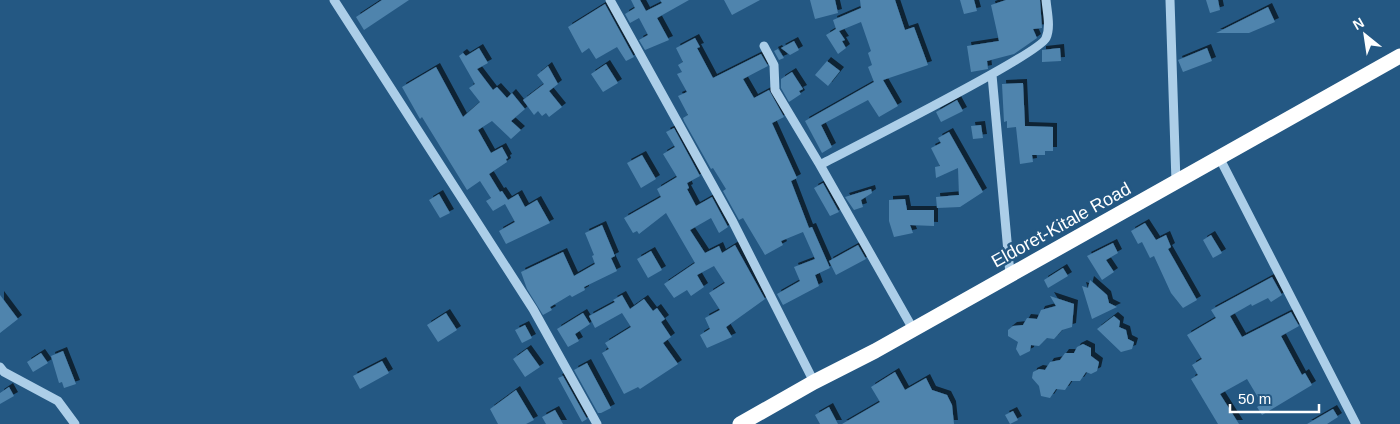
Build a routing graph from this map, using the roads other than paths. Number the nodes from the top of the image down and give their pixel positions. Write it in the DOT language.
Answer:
graph roads {
  1 [pos="334,0"];
  2 [pos="610,0"];
  3 [pos="1046,0"];
  4 [pos="1170,0"];
  5 [pos="764,46"];
  6 [pos="1400,56"];
  7 [pos="992,75"];
  8 [pos="1219,157"];
  9 [pos="820,165"];
  10 [pos="1176,182"];
  11 [pos="1010,274"];
  12 [pos="912,329"];
  13 [pos="0,367"];
  14 [pos="814,382"];
  15 [pos="748,422"];
  16 [pos="75,424"];
  17 [pos="597,424"];
  18 [pos="1356,424"];
  1 -- 17 [label="street"];
  2 -- 14 [label="street"];
  3 -- 7 [label="street"];
  4 -- 10 [label="street"];
  5 -- 9 [label="street"];
  6 -- 8 [label="highway, Eldoret-Kitale Road"];
  7 -- 9 [label="street"];
  7 -- 11 [label="street"];
  8 -- 10 [label="highway, Eldoret-Kitale Road"];
  8 -- 18 [label="street"];
  9 -- 12 [label="street"];
  10 -- 11 [label="highway, Eldoret-Kitale Road"];
  11 -- 12 [label="highway, Eldoret-Kitale Road"];
  12 -- 14 [label="highway, Eldoret-Kitale Road"];
  13 -- 16 [label="street"];
  14 -- 15 [label="highway, Eldoret-Kitale Road"];
}
